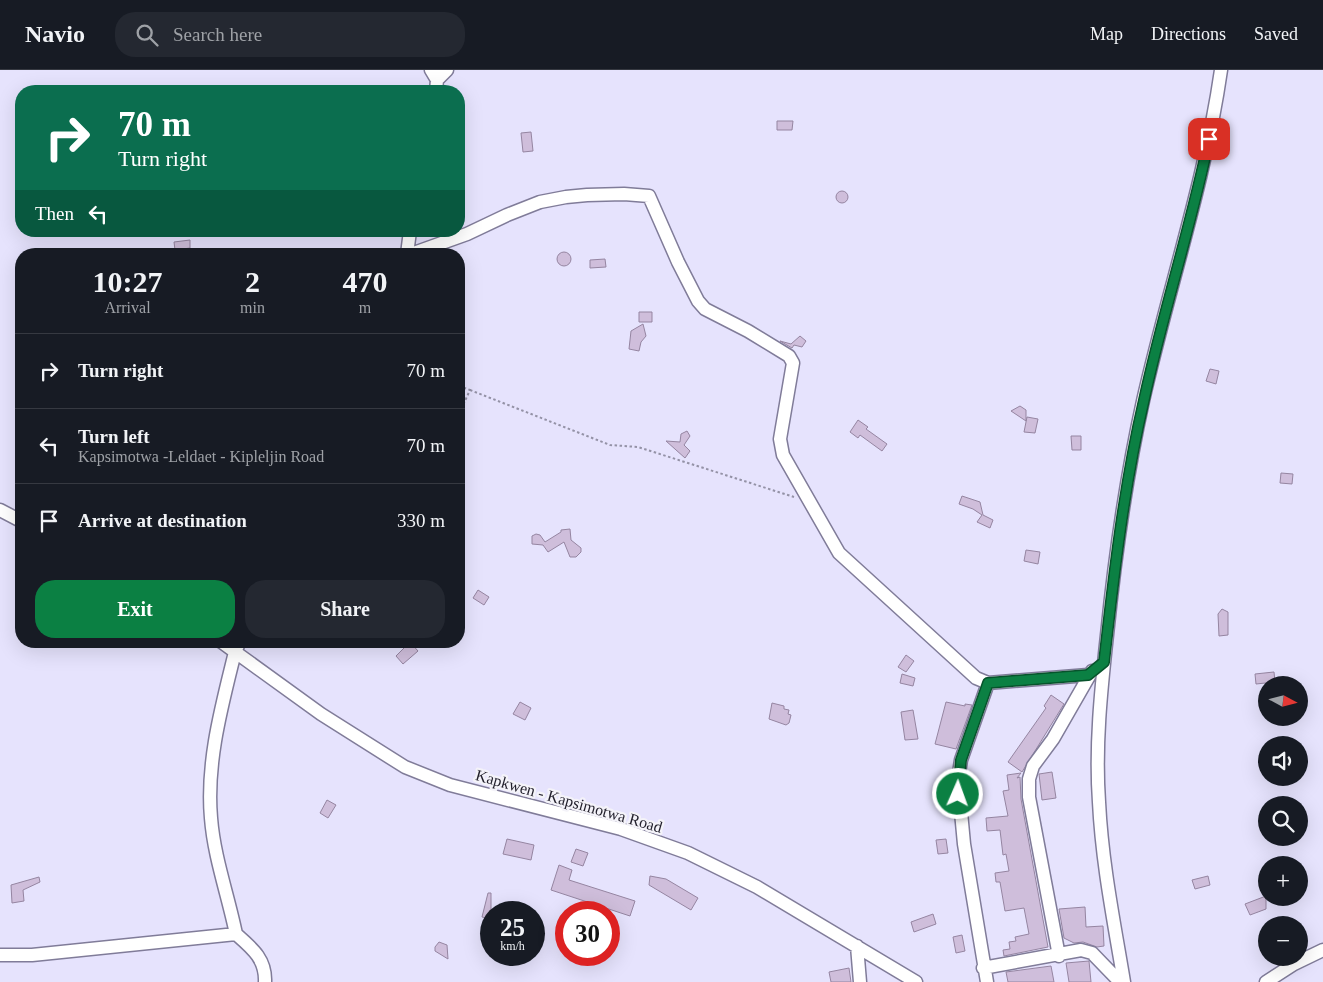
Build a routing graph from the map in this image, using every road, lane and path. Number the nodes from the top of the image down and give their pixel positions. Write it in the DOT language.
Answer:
graph roads {
  1 [pos="447,70"];
  2 [pos="1222,70"];
  3 [pos="434,80"];
  4 [pos="465,235"];
  5 [pos="459,237"];
  6 [pos="428,248"];
  7 [pos="465,388"];
  8 [pos="470,390"];
  9 [pos="465,401"];
  10 [pos="808,502"];
  11 [pos="0,510"];
  12 [pos="15,518"];
  13 [pos="237,648"];
  14 [pos="239,648"];
  15 [pos="1104,662"];
  16 [pos="1088,675"];
  17 [pos="988,683"];
  18 [pos="236,934"];
  19 [pos="857,946"];
  20 [pos="1323,950"];
  21 [pos="0,955"];
  22 [pos="1059,956"];
  23 [pos="983,968"];
  24 [pos="265,982"];
  25 [pos="860,982"];
  26 [pos="916,982"];
  27 [pos="987,982"];
  28 [pos="1120,982"];
  29 [pos="1124,982"];
  30 [pos="1266,982"];
  1 -- 3 [label="street"];
  2 -- 15 [label="street"];
  4 -- 10 [label="street"];
  5 -- 6 [label="street"];
  7 -- 8 [label="path"];
  8 -- 9 [label="path"];
  8 -- 10 [label="path"];
  10 -- 17 [label="street"];
  11 -- 12 [label="street"];
  13 -- 18 [label="street"];
  14 -- 19 [label="street, Kapkwen - Kapsimotwa Road"];
  15 -- 16 [label="street"];
  15 -- 29 [label="street"];
  16 -- 17 [label="street"];
  16 -- 22 [label="street"];
  17 -- 23 [label="street"];
  18 -- 21 [label="street"];
  18 -- 24 [label="street"];
  19 -- 25 [label="street"];
  19 -- 26 [label="street, Kapkwen - Kapsimotwa Road"];
  20 -- 30 [label="street"];
  22 -- 23 [label="street"];
  22 -- 28 [label="street"];
  23 -- 27 [label="street"];
}
